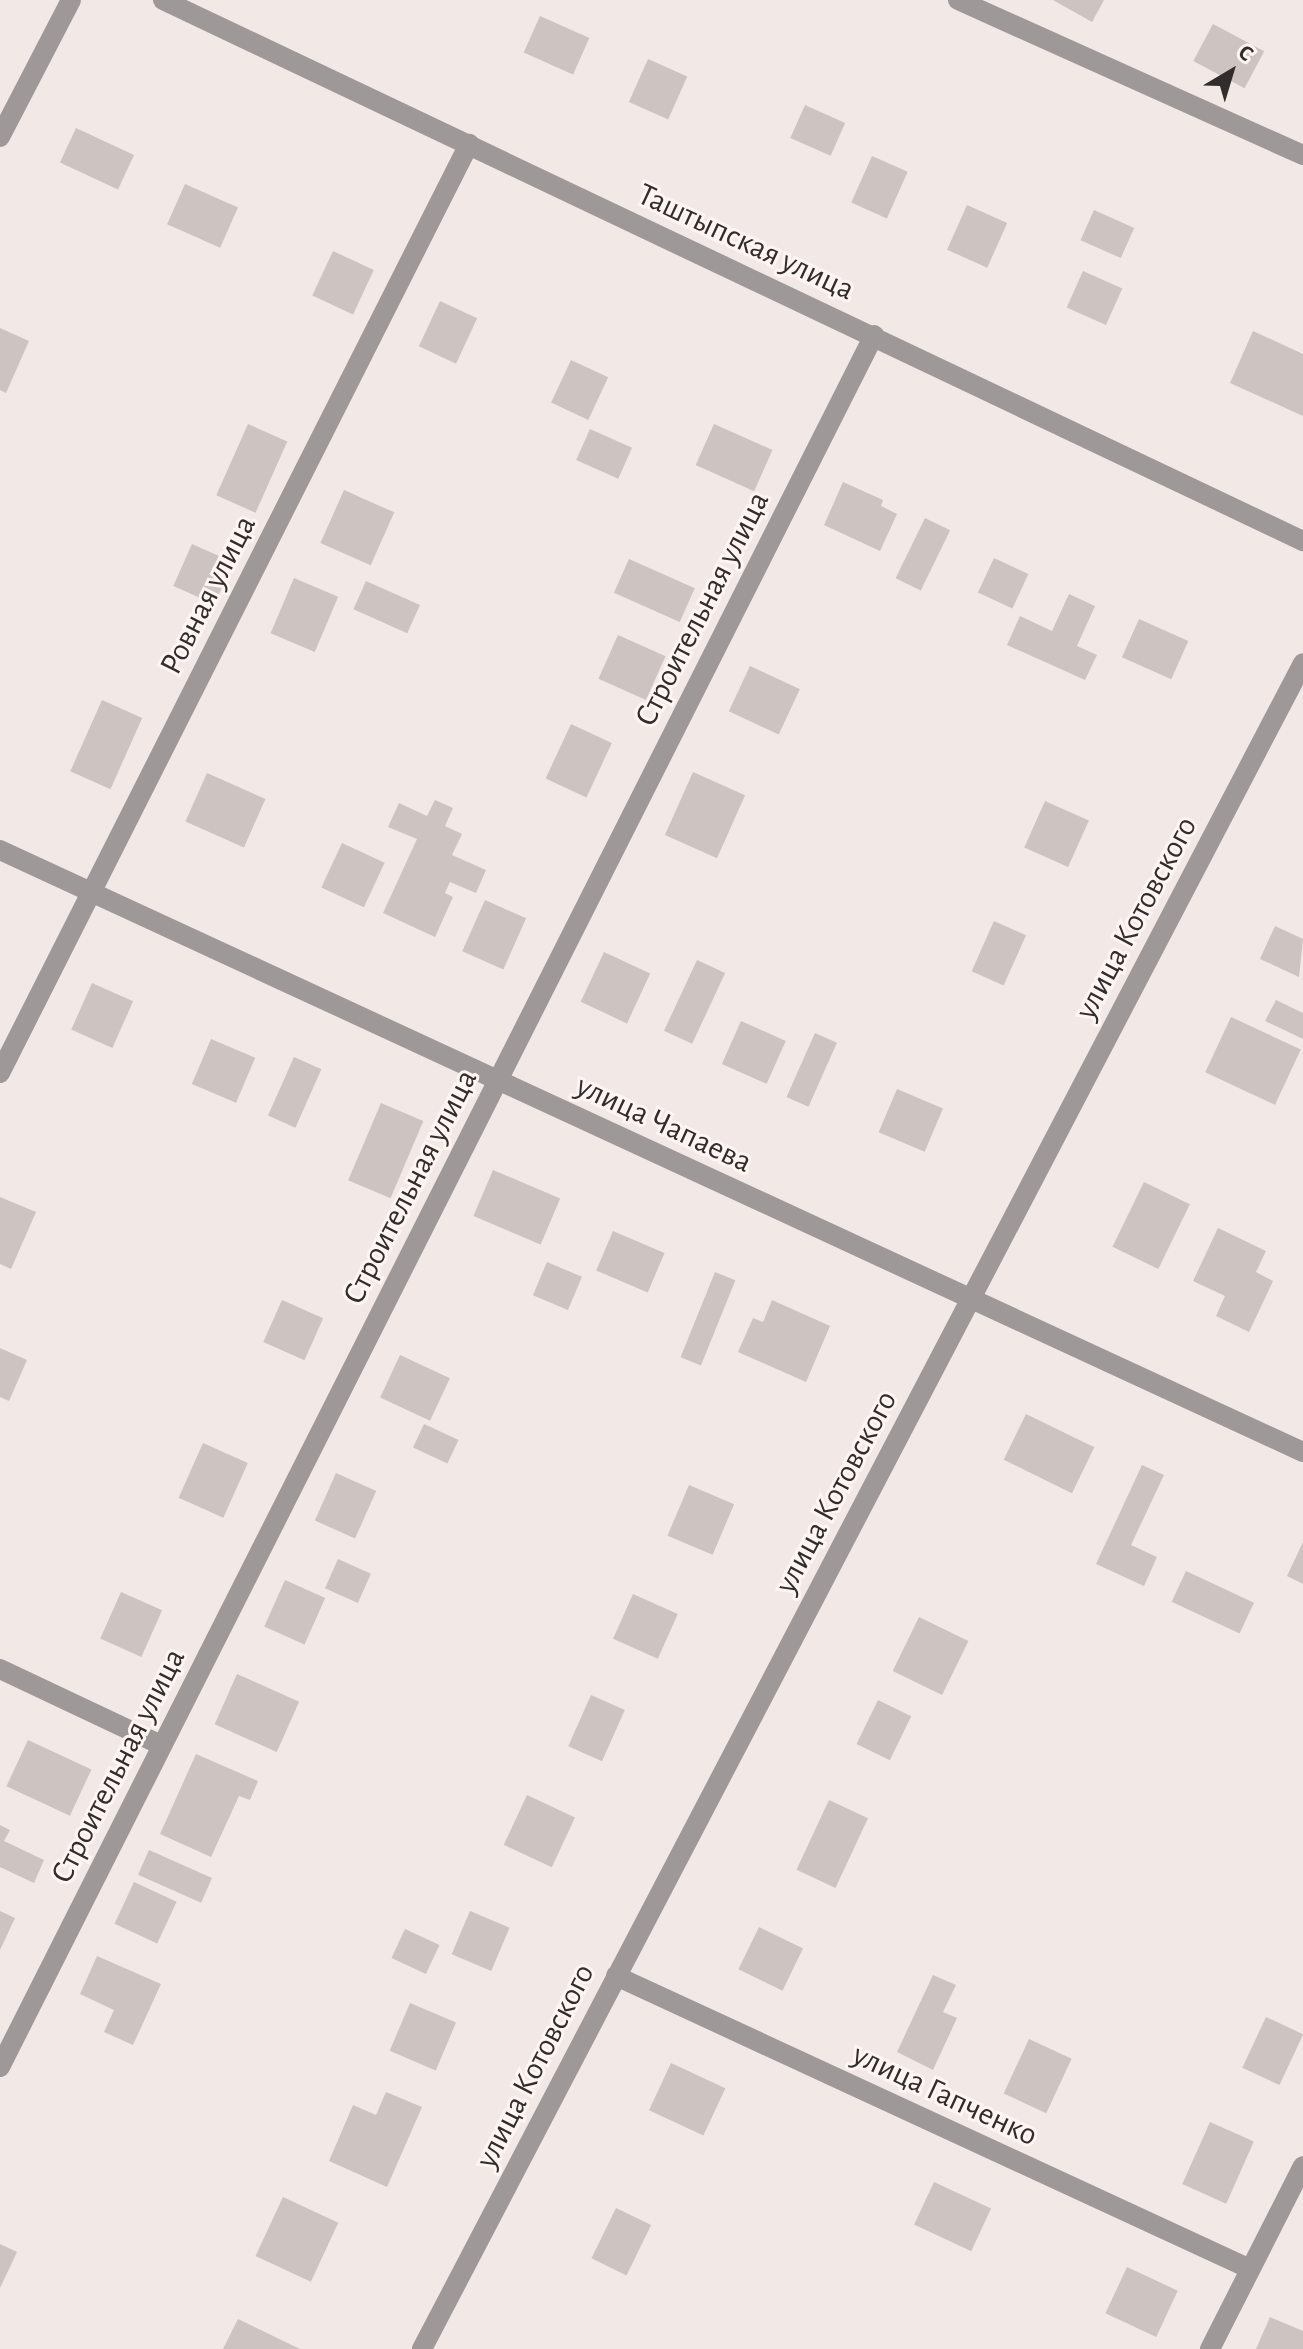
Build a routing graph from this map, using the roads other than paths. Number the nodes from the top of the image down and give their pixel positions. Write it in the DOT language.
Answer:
graph roads {
  1 [pos="71,0"];
  2 [pos="163,0"];
  3 [pos="958,0"];
  4 [pos="0,137"];
  5 [pos="469,144"];
  6 [pos="1303,155"];
  7 [pos="874,335"];
  8 [pos="1303,541"];
  9 [pos="1303,663"];
  10 [pos="0,850"];
  11 [pos="91,892"];
  12 [pos="0,1073"];
  13 [pos="498,1079"];
  14 [pos="969,1301"];
  15 [pos="1303,1452"];
  16 [pos="0,1669"];
  17 [pos="161,1745"];
  18 [pos="616,1976"];
  19 [pos="0,2067"];
  20 [pos="1303,2166"];
  21 [pos="1250,2269"];
  22 [pos="422,2349"];
  23 [pos="1210,2349"];
  1 -- 4 [label="street"];
  2 -- 5 [label="street, Таштыпская улица"];
  3 -- 6 [label="street"];
  5 -- 7 [label="street, Таштыпская улица"];
  5 -- 11 [label="street, Ровная улица"];
  7 -- 8 [label="street, Таштыпская улица"];
  7 -- 13 [label="street, Строительная улица"];
  9 -- 14 [label="street, улица Котовского"];
  10 -- 11 [label="street, улица Чапаева"];
  11 -- 12 [label="street, Ровная улица"];
  11 -- 13 [label="street, улица Чапаева"];
  13 -- 14 [label="street, улица Чапаева"];
  13 -- 17 [label="street, Строительная улица"];
  14 -- 15 [label="street, улица Чапаева"];
  14 -- 18 [label="street, улица Котовского"];
  16 -- 17 [label="street"];
  17 -- 19 [label="street, Строительная улица"];
  18 -- 21 [label="street, улица Гапченко"];
  18 -- 22 [label="street, улица Котовского"];
  20 -- 21 [label="street"];
  21 -- 23 [label="street"];
}
